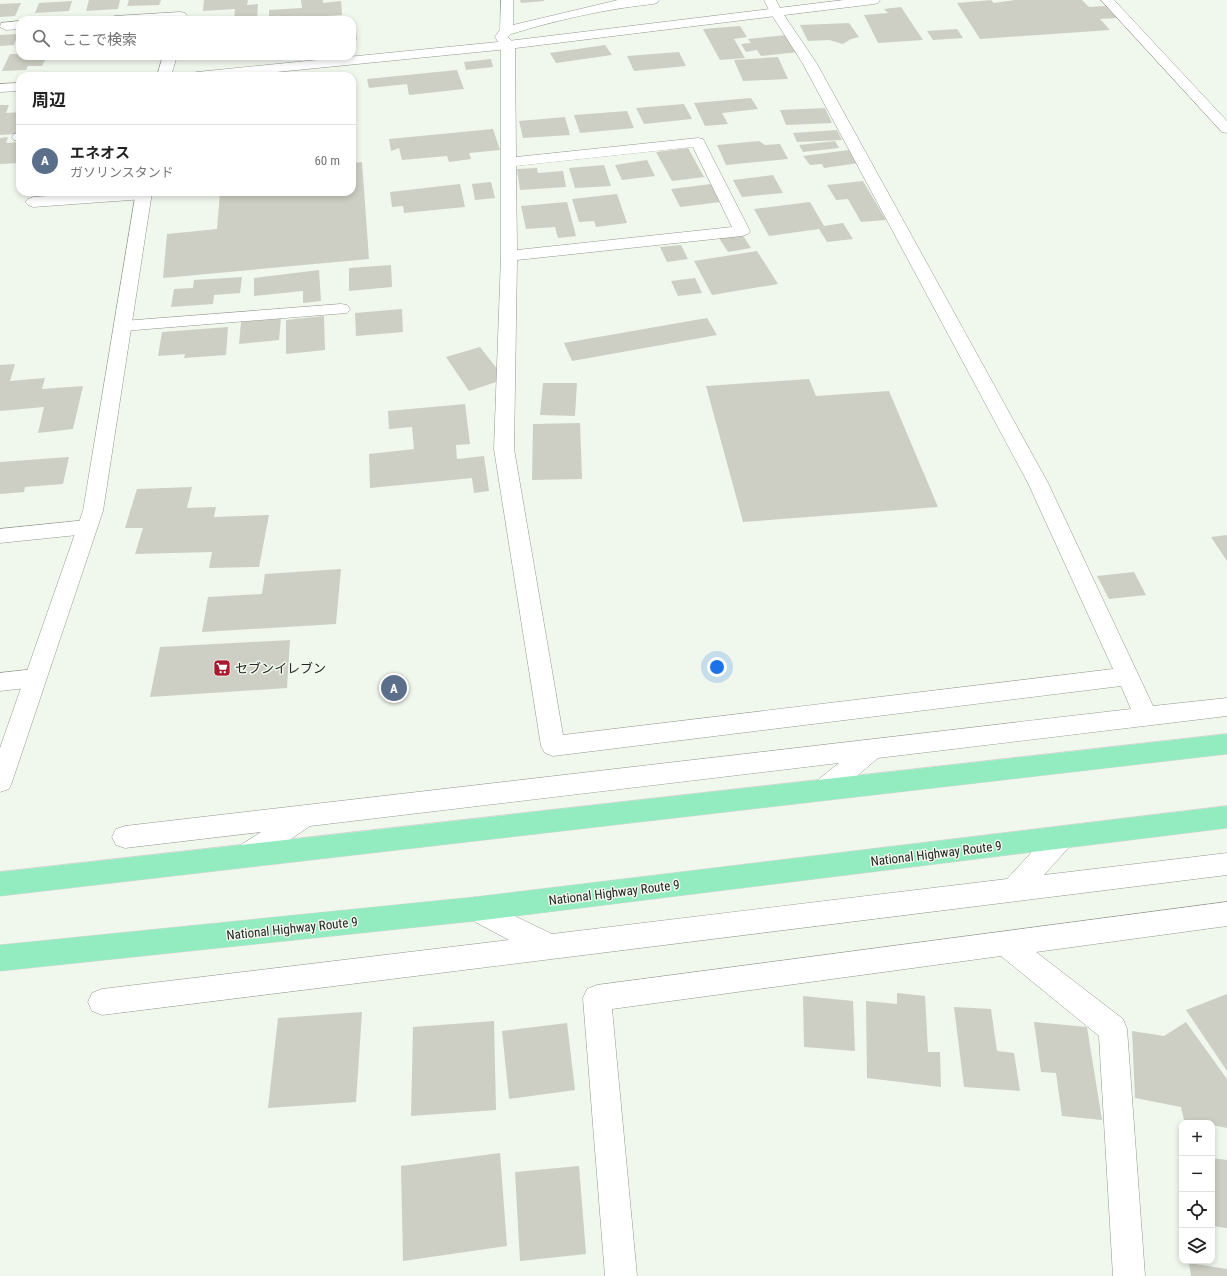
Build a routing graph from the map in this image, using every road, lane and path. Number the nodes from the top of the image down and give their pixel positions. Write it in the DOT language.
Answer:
graph roads {
  1 [pos="507,0"];
  2 [pos="653,0"];
  3 [pos="874,0"];
  4 [pos="1107,0"];
  5 [pos="773,6"];
  6 [pos="182,14"];
  7 [pos="160,16"];
  8 [pos="16,25"];
  9 [pos="6,26"];
  10 [pos="507,38"];
  11 [pos="356,57"];
  12 [pos="169,60"];
  13 [pos="328,60"];
  14 [pos="165,72"];
  15 [pos="230,72"];
  16 [pos="16,87"];
  17 [pos="0,88"];
  18 [pos="1227,129"];
  19 [pos="508,162"];
  20 [pos="107,196"];
  21 [pos="144,196"];
  22 [pos="33,202"];
  23 [pos="509,256"];
  24 [pos="341,309"];
  25 [pos="123,326"];
  26 [pos="87,527"];
  27 [pos="0,536"];
  28 [pos="1128,676"];
  29 [pos="36,678"];
  30 [pos="0,682"];
  31 [pos="1227,707"];
  32 [pos="1146,716"];
  33 [pos="1227,744"];
  34 [pos="873,748"];
  35 [pos="0,782"];
  36 [pos="823,790"];
  37 [pos="306,815"];
  38 [pos="1227,817"];
  39 [pos="125,837"];
  40 [pos="1061,838"];
  41 [pos="245,856"];
  42 [pos="1225,867"];
  43 [pos="0,884"];
  44 [pos="1014,890"];
  45 [pos="476,909"];
  46 [pos="1227,914"];
  47 [pos="1006,944"];
  48 [pos="550,947"];
  49 [pos="0,958"];
  50 [pos="102,1002"];
  51 [pos="621,1276"];
  52 [pos="1129,1276"];
  1 -- 10 [label="street"];
  2 -- 10 [label="street"];
  3 -- 5 [label="street"];
  4 -- 18 [label="street"];
  5 -- 10 [label="street"];
  5 -- 28 [label="street"];
  6 -- 7 [label="street"];
  8 -- 9 [label="street"];
  10 -- 11 [label="street"];
  10 -- 19 [label="street"];
  12 -- 14 [label="street"];
  13 -- 15 [label="street"];
  16 -- 17 [label="street"];
  19 -- 23 [label="street"];
  19 -- 23 [label="street"];
  20 -- 22 [label="street"];
  21 -- 25 [label="street"];
  23 -- 28 [label="street"];
  24 -- 25 [label="street"];
  25 -- 26 [label="street"];
  26 -- 27 [label="street"];
  26 -- 29 [label="street"];
  28 -- 32 [label="street"];
  29 -- 30 [label="street"];
  29 -- 35 [label="street"];
  31 -- 32 [label="street"];
  32 -- 34 [label="street"];
  33 -- 36 [label="highway"];
  34 -- 36 [label="street"];
  34 -- 37 [label="street"];
  36 -- 41 [label="highway"];
  37 -- 39 [label="street"];
  37 -- 41 [label="street"];
  38 -- 40 [label="highway, National Highway Route 9"];
  40 -- 44 [label="street"];
  40 -- 45 [label="highway, National Highway Route 9"];
  41 -- 43 [label="highway"];
  42 -- 44 [label="street"];
  44 -- 48 [label="street"];
  45 -- 48 [label="street"];
  45 -- 49 [label="highway, National Highway Route 9"];
  46 -- 47 [label="street"];
  47 -- 51 [label="street"];
  47 -- 52 [label="street"];
  48 -- 50 [label="street"];
}
